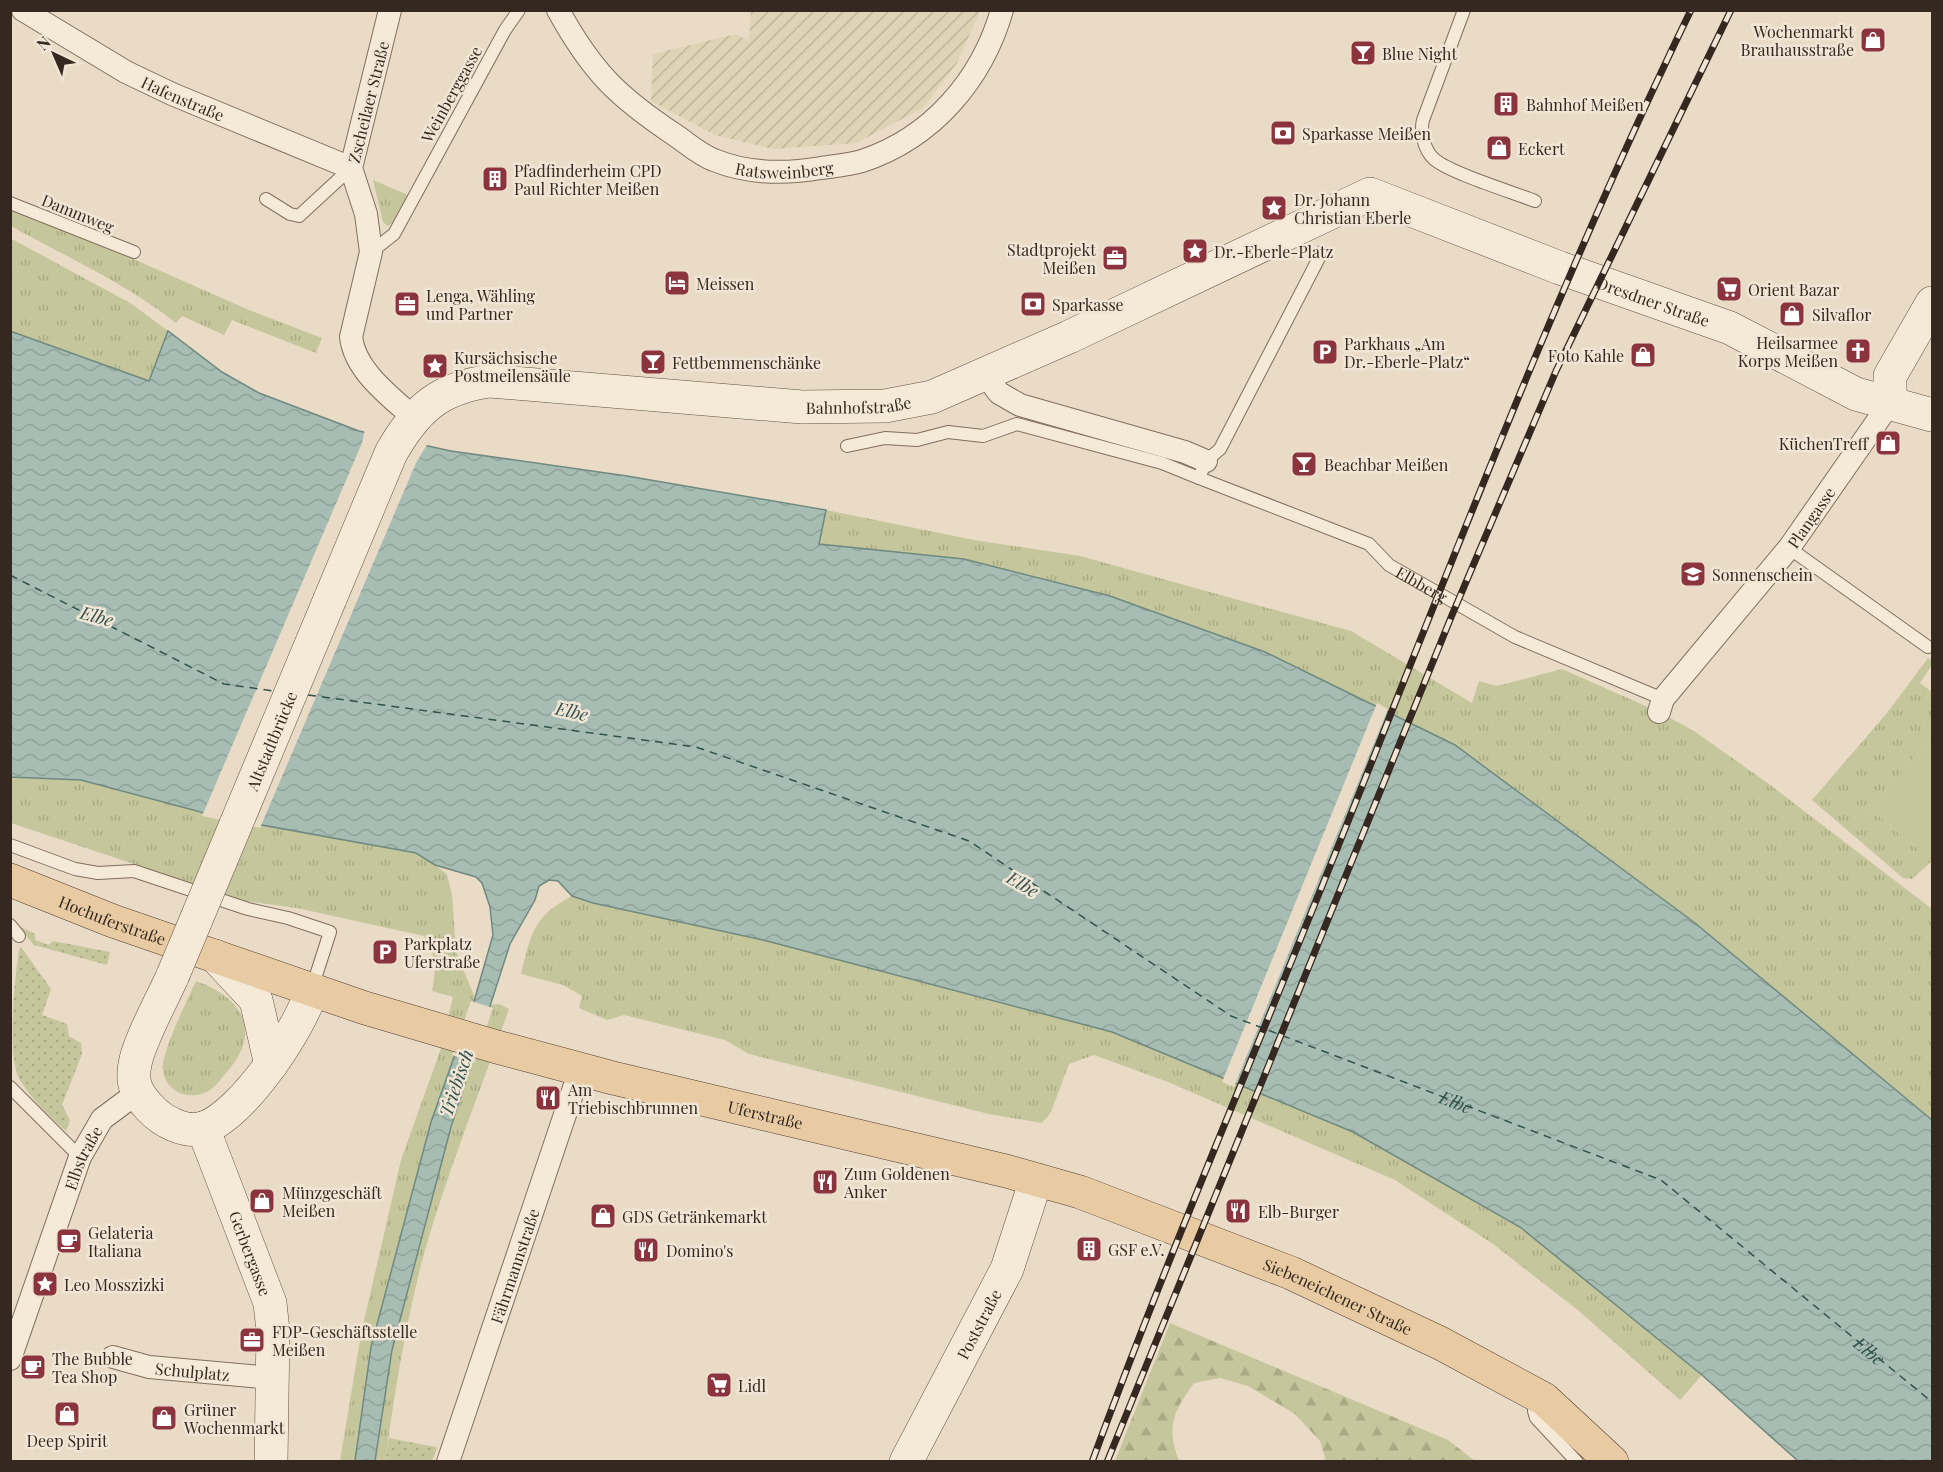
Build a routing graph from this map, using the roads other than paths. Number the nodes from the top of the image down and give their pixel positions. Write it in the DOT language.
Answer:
graph roads {
  1 [pos="24,10"];
  2 [pos="390,10"];
  3 [pos="519,10"];
  4 [pos="558,10"];
  5 [pos="1002,10"];
  6 [pos="1464,10"];
  7 [pos="351,168"];
  8 [pos="1370,194"];
  9 [pos="266,199"];
  10 [pos="1535,201"];
  11 [pos="10,203"];
  12 [pos="134,252"];
  13 [pos="371,252"];
  14 [pos="1322,252"];
  15 [pos="1932,303"];
  16 [pos="985,375"];
  17 [pos="1890,403"];
  18 [pos="1932,415"];
  19 [pos="408,425"];
  20 [pos="847,446"];
  21 [pos="1202,470"];
  22 [pos="368,506"];
  23 [pos="1789,548"];
  24 [pos="1928,648"];
  25 [pos="1661,705"];
  26 [pos="10,845"];
  27 [pos="10,880"];
  28 [pos="10,924"];
  29 [pos="19,936"];
  30 [pos="215,956"];
  31 [pos="312,989"];
  32 [pos="271,1065"];
  33 [pos="580,1070"];
  34 [pos="10,1087"];
  35 [pos="136,1093"];
  36 [pos="203,1128"];
  37 [pos="80,1157"];
  38 [pos="1036,1180"];
  39 [pos="113,1357"];
  40 [pos="10,1359"];
  41 [pos="273,1378"];
  42 [pos="1544,1399"];
  43 [pos="271,1461"];
  44 [pos="448,1461"];
  45 [pos="906,1461"];
  46 [pos="1577,1461"];
  47 [pos="1612,1461"];
  1 -- 7 [label="street, Hafenstraße"];
  2 -- 7 [label="street, Zscheilaer Straße"];
  3 -- 13 [label="lane, Weinberggasse"];
  4 -- 5 [label="street, Ratsweinberg"];
  6 -- 10 [label="lane"];
  7 -- 9 [label="lane"];
  7 -- 13 [label="street, Zscheilaer Straße"];
  8 -- 16 [label="main road, Bahnhofstraße"];
  8 -- 17 [label="main road, Dresdner Straße"];
  11 -- 12 [label="lane, Dammweg"];
  13 -- 19 [label="street, Zscheilaer Straße"];
  14 -- 21 [label="lane"];
  15 -- 17 [label="main road"];
  16 -- 19 [label="main road, Bahnhofstraße"];
  16 -- 21 [label="street, Elbberg"];
  17 -- 18 [label="main road, Dresdner Straße"];
  17 -- 23 [label="street, Plangasse"];
  19 -- 22 [label="main road, Bahnhofstraße"];
  20 -- 21 [label="lane"];
  21 -- 25 [label="lane, Elbberg"];
  22 -- 35 [label="main road, Altstadtbrücke, bridge"];
  23 -- 24 [label="lane"];
  23 -- 25 [label="street, Plangasse"];
  26 -- 31 [label="lane"];
  27 -- 30 [label="main road, Hochuferstraße"];
  28 -- 29 [label="lane"];
  30 -- 31 [label="main road, Hochuferstraße"];
  30 -- 32 [label="main road"];
  31 -- 32 [label="main road"];
  31 -- 33 [label="main road, Uferstraße"];
  32 -- 36 [label="main road"];
  33 -- 38 [label="main road, Uferstraße"];
  33 -- 44 [label="street, Fährmannstraße"];
  34 -- 37 [label="lane"];
  35 -- 36 [label="main road"];
  35 -- 37 [label="street, Elbstraße"];
  36 -- 41 [label="main road, Gerbergasse"];
  37 -- 40 [label="street, Elbstraße"];
  38 -- 42 [label="main road, Siebeneichener Straße"];
  38 -- 45 [label="main road, Poststraße"];
  39 -- 41 [label="street, Schulplatz"];
  41 -- 43 [label="main road, Gerbergasse"];
  42 -- 46 [label="lane"];
  42 -- 47 [label="main road, Siebeneichener Straße"];
}
